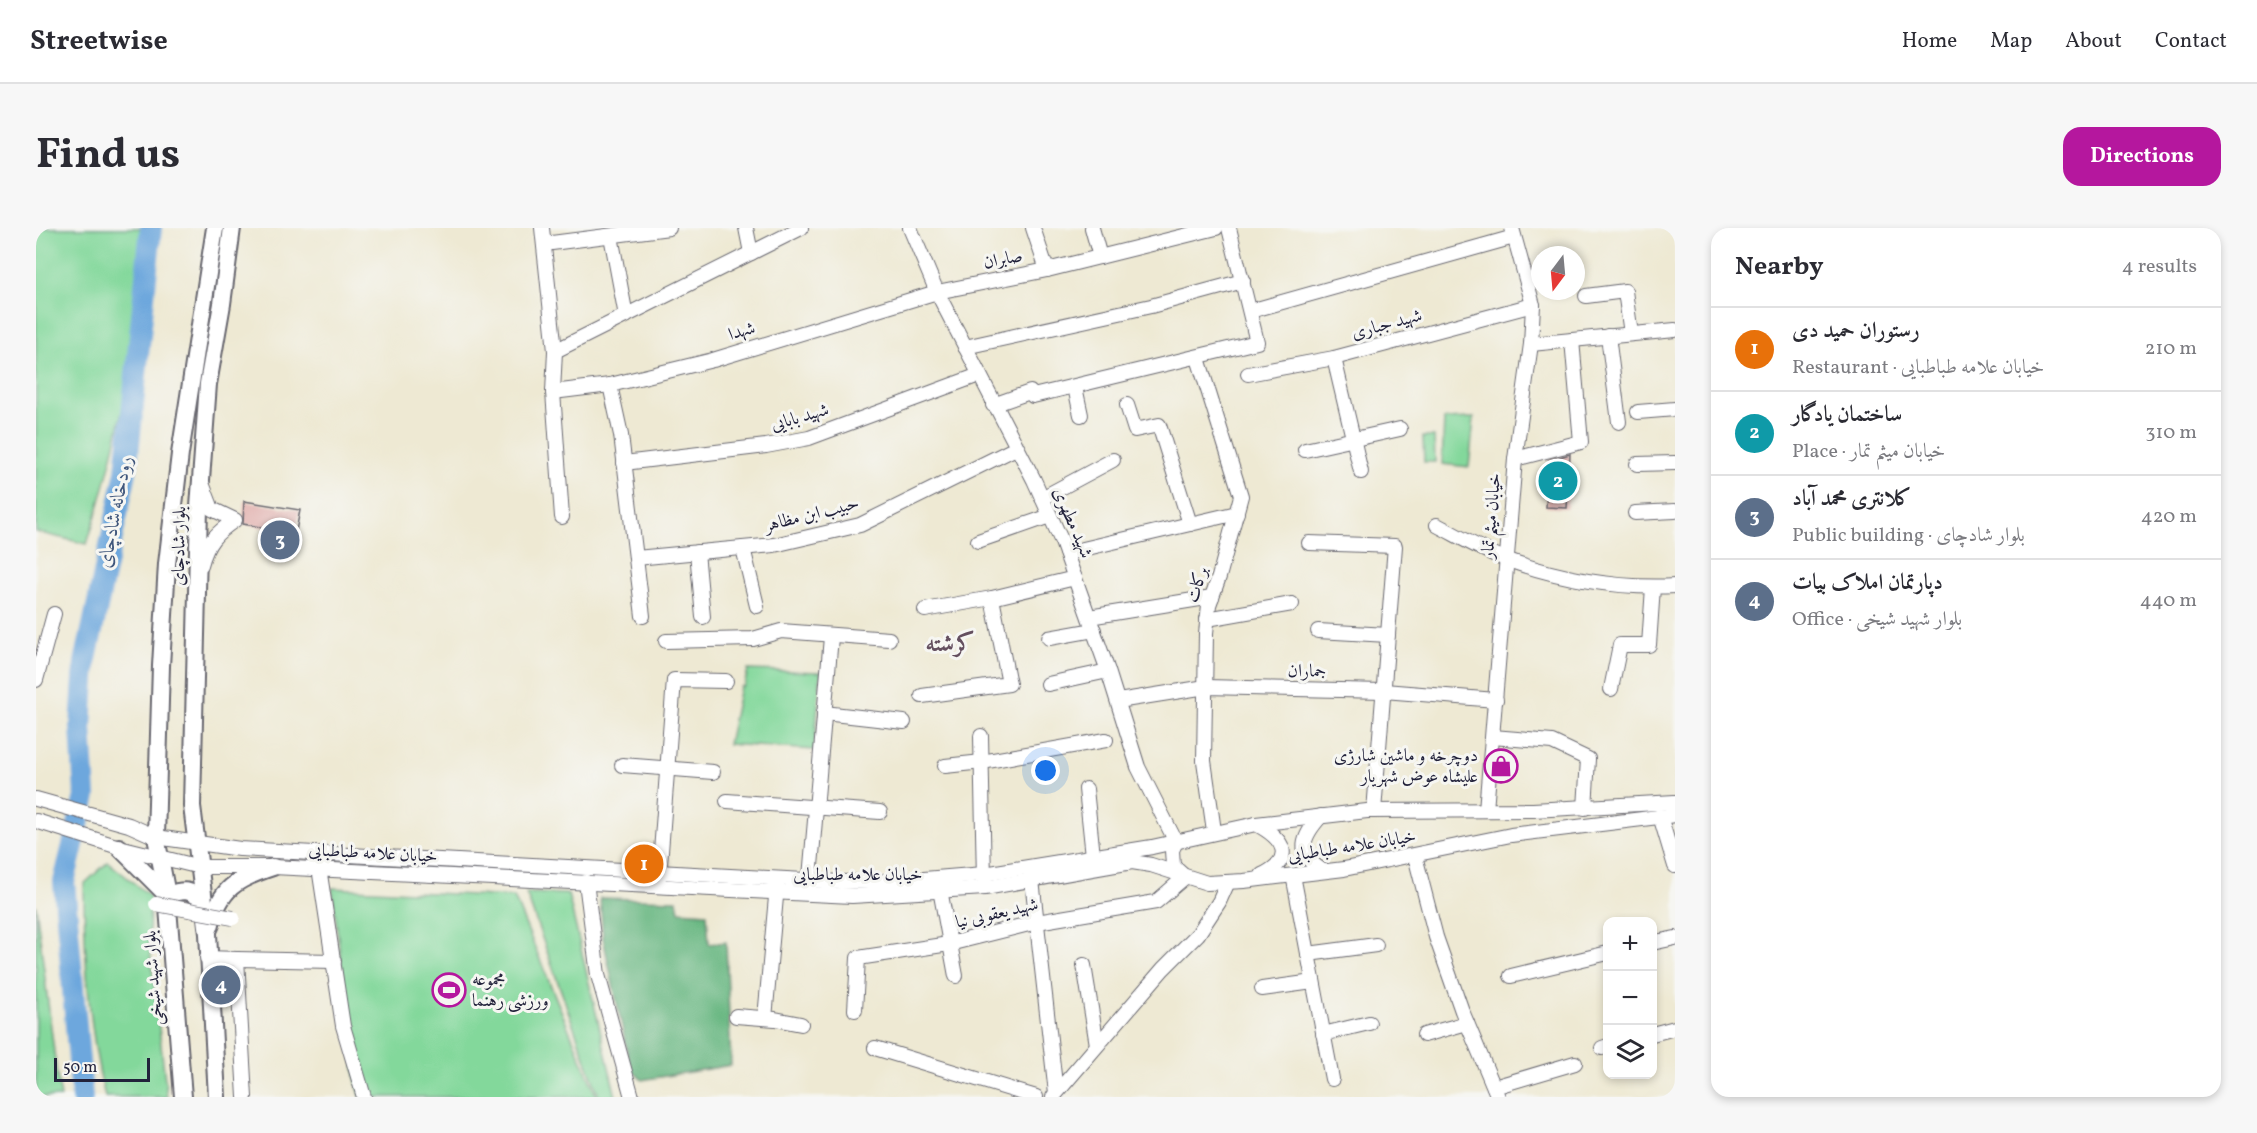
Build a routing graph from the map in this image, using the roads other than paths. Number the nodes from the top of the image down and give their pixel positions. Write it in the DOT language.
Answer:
graph roads {
  1 [pos="215,228"];
  2 [pos="232,228"];
  3 [pos="542,228"];
  4 [pos="669,228"];
  5 [pos="746,228"];
  6 [pos="801,228"];
  7 [pos="910,228"];
  8 [pos="1033,228"];
  9 [pos="1092,228"];
  10 [pos="1216,228"];
  11 [pos="1229,228"];
  12 [pos="787,232"];
  13 [pos="1513,232"];
  14 [pos="611,236"];
  15 [pos="544,244"];
  16 [pos="751,253"];
  17 [pos="1100,257"];
  18 [pos="1047,270"];
  19 [pos="1243,280"];
  20 [pos="937,292"];
  21 [pos="1586,296"];
  22 [pos="1533,304"];
  23 [pos="1250,311"];
  24 [pos="626,316"];
  25 [pos="1675,330"];
  26 [pos="1631,334"];
  27 [pos="1608,336"];
  28 [pos="1572,340"];
  29 [pos="1531,344"];
  30 [pos="965,347"];
  31 [pos="555,351"];
  32 [pos="1198,358"];
  33 [pos="1334,358"];
  34 [pos="1248,374"];
  35 [pos="979,375"];
  36 [pos="610,385"];
  37 [pos="1075,387"];
  38 [pos="553,392"];
  39 [pos="993,405"];
  40 [pos="1127,405"];
  41 [pos="1675,409"];
  42 [pos="1638,412"];
  43 [pos="1081,415"];
  44 [pos="1619,422"];
  45 [pos="1400,429"];
  46 [pos="1353,441"];
  47 [pos="1016,447"];
  48 [pos="1305,450"];
  49 [pos="1515,459"];
  50 [pos="1113,460"];
  51 [pos="624,463"];
  52 [pos="1675,463"];
  53 [pos="1637,464"];
  54 [pos="1361,472"];
  55 [pos="201,481"];
  56 [pos="1042,498"];
  57 [pos="1675,511"];
  58 [pos="1237,513"];
  59 [pos="1635,513"];
  60 [pos="1050,516"];
  61 [pos="562,518"];
  62 [pos="1190,524"];
  63 [pos="1437,525"];
  64 [pos="978,541"];
  65 [pos="1309,543"];
  66 [pos="743,548"];
  67 [pos="697,552"];
  68 [pos="1066,553"];
  69 [pos="636,558"];
  70 [pos="1507,559"];
  71 [pos="199,573"];
  72 [pos="1075,578"];
  73 [pos="1675,586"];
  74 [pos="1653,587"];
  75 [pos="1212,597"];
  76 [pos="992,598"];
  77 [pos="1292,604"];
  78 [pos="757,606"];
  79 [pos="925,610"];
  80 [pos="54,614"];
  81 [pos="643,616"];
  82 [pos="703,617"];
  83 [pos="1207,619"];
  84 [pos="1091,624"];
  85 [pos="1318,631"];
  86 [pos="1388,634"];
  87 [pos="831,637"];
  88 [pos="1049,638"];
  89 [pos="889,639"];
  90 [pos="666,641"];
  91 [pos="41,645"];
  92 [pos="1108,671"];
  93 [pos="36,680"];
  94 [pos="726,681"];
  95 [pos="1048,684"];
  96 [pos="1206,687"];
  97 [pos="1611,689"];
  98 [pos="1384,691"];
  99 [pos="922,696"];
  100 [pos="1496,700"];
  101 [pos="1118,701"];
  102 [pos="824,713"];
  103 [pos="904,722"];
  104 [pos="981,736"];
  105 [pos="1493,737"];
  106 [pos="1106,740"];
  107 [pos="982,762"];
  108 [pos="622,765"];
  109 [pos="945,766"];
  110 [pos="669,769"];
  111 [pos="713,772"];
  112 [pos="1086,789"];
  113 [pos="36,799"];
  114 [pos="727,801"];
  115 [pos="1675,802"];
  116 [pos="816,808"];
  117 [pos="1585,808"];
  118 [pos="1486,810"];
  119 [pos="1374,811"];
  120 [pos="880,812"];
  121 [pos="1675,815"];
  122 [pos="1321,816"];
  123 [pos="1660,816"];
  124 [pos="43,823"];
  125 [pos="1256,824"];
  126 [pos="1214,831"];
  127 [pos="156,837"];
  128 [pos="1176,842"];
  129 [pos="198,844"];
  130 [pos="119,847"];
  131 [pos="318,853"];
  132 [pos="1093,856"];
  133 [pos="1415,856"];
  134 [pos="160,857"];
  135 [pos="1675,866"];
  136 [pos="200,867"];
  137 [pos="273,867"];
  138 [pos="320,870"];
  139 [pos="659,871"];
  140 [pos="1323,871"];
  141 [pos="1031,873"];
  142 [pos="1293,875"];
  143 [pos="1185,878"];
  144 [pos="1252,880"];
  145 [pos="984,881"];
  146 [pos="586,882"];
  147 [pos="1228,882"];
  148 [pos="939,885"];
  149 [pos="658,886"];
  150 [pos="777,887"];
  151 [pos="809,888"];
  152 [pos="162,899"];
  153 [pos="203,902"];
  154 [pos="232,918"];
  155 [pos="1036,922"];
  156 [pos="208,934"];
  157 [pos="1675,938"];
  158 [pos="1657,942"];
  159 [pos="950,944"];
  160 [pos="1376,945"];
  161 [pos="1308,954"];
  162 [pos="1603,954"];
  163 [pos="207,958"];
  164 [pos="237,959"];
  165 [pos="334,961"];
  166 [pos="1084,965"];
  167 [pos="956,976"];
  168 [pos="1510,976"];
  169 [pos="1313,982"];
  170 [pos="1262,989"];
  171 [pos="855,1010"];
  172 [pos="736,1017"];
  173 [pos="765,1018"];
  174 [pos="1369,1023"];
  175 [pos="1467,1023"];
  176 [pos="801,1024"];
  177 [pos="1675,1028"];
  178 [pos="1657,1033"];
  179 [pos="1323,1034"];
  180 [pos="1424,1035"];
  181 [pos="1097,1045"];
  182 [pos="875,1048"];
  183 [pos="1575,1063"];
  184 [pos="1332,1079"];
  185 [pos="1496,1092"];
  186 [pos="1055,1095"];
  187 [pos="183,1097"];
  188 [pos="217,1097"];
  189 [pos="245,1097"];
  190 [pos="364,1097"];
  191 [pos="632,1097"];
  192 [pos="1036,1097"];
  1 -- 127 [label="main road, بلوار شادچای"];
  2 -- 55 [label="main road, بلوار شادچای"];
  3 -- 15 [label="street"];
  4 -- 14 [label="street"];
  5 -- 16 [label="street"];
  6 -- 12 [label="street"];
  7 -- 20 [label="street, شهید مطهری"];
  8 -- 18 [label="street"];
  9 -- 17 [label="street"];
  10 -- 17 [label="street, صابران"];
  11 -- 19 [label="street"];
  12 -- 16 [label="street"];
  13 -- 22 [label="street, خیابان میثم تمار"];
  13 -- 23 [label="street"];
  14 -- 15 [label="street"];
  14 -- 24 [label="street"];
  15 -- 31 [label="street"];
  16 -- 24 [label="street"];
  17 -- 18 [label="street, صابران"];
  18 -- 20 [label="street, صابران"];
  19 -- 23 [label="street"];
  19 -- 30 [label="street"];
  20 -- 30 [label="street, شهید مطهری"];
  20 -- 36 [label="street, شهدا"];
  21 -- 26 [label="street"];
  22 -- 29 [label="street, خیابان میثم تمار"];
  22 -- 33 [label="street, شهید جباری"];
  23 -- 32 [label="street"];
  24 -- 31 [label="street"];
  25 -- 26 [label="street"];
  26 -- 27 [label="street"];
  27 -- 28 [label="street"];
  27 -- 44 [label="street"];
  28 -- 29 [label="street"];
  28 -- 49 [label="street"];
  29 -- 49 [label="street, خیابان میثم تمار"];
  30 -- 35 [label="street, شهید مطهری"];
  31 -- 38 [label="street"];
  32 -- 37 [label="street"];
  32 -- 58 [label="street, برکات"];
  33 -- 34 [label="street, شهید جباری"];
  33 -- 46 [label="street"];
  35 -- 39 [label="street, شهید مطهری"];
  35 -- 51 [label="street, شهید بابایی"];
  36 -- 38 [label="street, شهدا"];
  36 -- 51 [label="street"];
  37 -- 39 [label="street"];
  37 -- 43 [label="street"];
  38 -- 61 [label="street"];
  39 -- 47 [label="street, شهید مطهری"];
  40 -- 62 [label="street"];
  41 -- 42 [label="street"];
  45 -- 46 [label="street"];
  46 -- 48 [label="street"];
  46 -- 54 [label="street"];
  47 -- 56 [label="street, شهید مطهری"];
  47 -- 66 [label="street, حبیب ابن مظاهر"];
  49 -- 70 [label="street, خیابان میثم تمار"];
  50 -- 56 [label="street"];
  51 -- 69 [label="street"];
  52 -- 53 [label="street"];
  55 -- 71 [label="main road, بلوار شادچای"];
  55 -- 71 [label="street"];
  56 -- 60 [label="street, شهید مطهری"];
  57 -- 59 [label="street"];
  58 -- 62 [label="street"];
  58 -- 75 [label="street, برکات"];
  60 -- 64 [label="street"];
  60 -- 68 [label="street, شهید مطهری"];
  62 -- 68 [label="street"];
  63 -- 70 [label="street"];
  65 -- 86 [label="street"];
  66 -- 67 [label="street, حبیب ابن مظاهر"];
  66 -- 78 [label="street"];
  67 -- 69 [label="street, حبیب ابن مظاهر"];
  67 -- 82 [label="street"];
  68 -- 72 [label="street, شهید مطهری"];
  69 -- 81 [label="street"];
  70 -- 74 [label="street"];
  70 -- 100 [label="street, خیابان میثم تمار"];
  71 -- 129 [label="main road, بلوار شادچای"];
  72 -- 76 [label="street"];
  72 -- 84 [label="street, شهید مطهری"];
  73 -- 74 [label="street"];
  74 -- 97 [label="street"];
  75 -- 83 [label="street, برکات"];
  75 -- 84 [label="street"];
  76 -- 79 [label="street"];
  76 -- 99 [label="street"];
  77 -- 83 [label="street"];
  80 -- 91 [label="street"];
  83 -- 96 [label="street, برکات"];
  84 -- 88 [label="street"];
  84 -- 92 [label="street, شهید مطهری"];
  85 -- 86 [label="street"];
  86 -- 98 [label="street"];
  87 -- 89 [label="street"];
  87 -- 90 [label="street"];
  87 -- 102 [label="street"];
  91 -- 93 [label="street"];
  92 -- 95 [label="street"];
  92 -- 101 [label="street, شهید مطهری"];
  94 -- 110 [label="street"];
  96 -- 98 [label="street, جماران"];
  96 -- 101 [label="street, جماران"];
  96 -- 126 [label="street, برکات"];
  98 -- 100 [label="street, جماران"];
  98 -- 119 [label="street"];
  100 -- 105 [label="street, خیابان میثم تمار"];
  101 -- 128 [label="street, شهید مطهری"];
  102 -- 103 [label="street"];
  102 -- 116 [label="street"];
  104 -- 107 [label="street"];
  105 -- 117 [label="street"];
  105 -- 118 [label="street, خیابان میثم تمار"];
  106 -- 107 [label="street"];
  107 -- 109 [label="street"];
  107 -- 145 [label="street"];
  108 -- 110 [label="street"];
  110 -- 111 [label="street"];
  110 -- 139 [label="street"];
  112 -- 132 [label="street"];
  113 -- 127 [label="street, خیابان علامه طباطبایی"];
  114 -- 116 [label="street"];
  115 -- 117 [label="street, خیابان علامه طباطبایی"];
  116 -- 120 [label="street"];
  116 -- 151 [label="street"];
  117 -- 118 [label="street, خیابان علامه طباطبایی"];
  118 -- 119 [label="street, خیابان علامه طباطبایی"];
  119 -- 122 [label="street, خیابان علامه طباطبایی"];
  121 -- 123 [label="street, خیابان علامه طباطبایی"];
  122 -- 125 [label="street, خیابان علامه طباطبایی"];
  122 -- 140 [label="street"];
  123 -- 133 [label="street, خیابان علامه طباطبایی"];
  123 -- 135 [label="street"];
  124 -- 130 [label="street, خیابان علامه طباطبایی"];
  125 -- 126 [label="street, خیابان علامه طباطبایی"];
  125 -- 144 [label="street"];
  126 -- 128 [label="street, خیابان علامه طباطبایی"];
  127 -- 129 [label="street, خیابان علامه طباطبایی"];
  127 -- 134 [label="main road, بلوار شادچای"];
  128 -- 132 [label="street, خیابان علامه طباطبایی"];
  128 -- 143 [label="street"];
  129 -- 131 [label="street, خیابان علامه طباطبایی"];
  129 -- 136 [label="main road, بلوار شادچای"];
  130 -- 134 [label="street, خیابان علامه طباطبایی"];
  130 -- 152 [label="main road"];
  131 -- 138 [label="street"];
  131 -- 139 [label="street, خیابان علامه طباطبایی"];
  132 -- 141 [label="street, خیابان علامه طباطبایی"];
  133 -- 140 [label="street, خیابان علامه طباطبایی"];
  133 -- 175 [label="street"];
  134 -- 136 [label="street, خیابان علامه طباطبایی"];
  134 -- 152 [label="main road, بلوار شهید شیخی"];
  136 -- 137 [label="street, خیابان علامه طباطبایی"];
  136 -- 153 [label="main road"];
  137 -- 138 [label="street, خیابان علامه طباطبایی"];
  137 -- 156 [label="main road"];
  138 -- 146 [label="street, خیابان علامه طباطبایی"];
  138 -- 165 [label="street"];
  139 -- 149 [label="street"];
  139 -- 150 [label="street, خیابان علامه طباطبایی"];
  140 -- 142 [label="street, خیابان علامه طباطبایی"];
  141 -- 143 [label="street, خیابان علامه طباطبایی"];
  141 -- 145 [label="street, خیابان علامه طباطبایی"];
  141 -- 155 [label="street"];
  142 -- 144 [label="street, خیابان علامه طباطبایی"];
  142 -- 161 [label="street"];
  143 -- 147 [label="street, خیابان علامه طباطبایی"];
  143 -- 155 [label="street, شهید یعقوبی نیا"];
  144 -- 147 [label="street, خیابان علامه طباطبایی"];
  145 -- 148 [label="street, خیابان علامه طباطبایی"];
  146 -- 149 [label="street, خیابان علامه طباطبایی"];
  146 -- 191 [label="street"];
  147 -- 181 [label="street"];
  148 -- 151 [label="street, خیابان علامه طباطبایی"];
  148 -- 159 [label="street"];
  149 -- 150 [label="street, خیابان علامه طباطبایی"];
  150 -- 151 [label="street, خیابان علامه طباطبایی"];
  150 -- 173 [label="street"];
  152 -- 153 [label="main road"];
  152 -- 154 [label="street, bridge"];
  152 -- 187 [label="main road, بلوار شهید شیخی"];
  153 -- 156 [label="main road"];
  155 -- 159 [label="street, شهید یعقوبی نیا"];
  155 -- 186 [label="street"];
  156 -- 163 [label="main road"];
  157 -- 158 [label="street"];
  159 -- 167 [label="street"];
  159 -- 171 [label="street, شهید یعقوبی نیا"];
  160 -- 161 [label="street"];
  161 -- 169 [label="street"];
  162 -- 168 [label="street"];
  163 -- 164 [label="street"];
  163 -- 188 [label="main road"];
  164 -- 165 [label="street"];
  164 -- 189 [label="street"];
  165 -- 190 [label="street"];
  166 -- 181 [label="street"];
  169 -- 170 [label="street"];
  169 -- 179 [label="street"];
  172 -- 173 [label="street"];
  173 -- 176 [label="street"];
  174 -- 179 [label="street"];
  175 -- 180 [label="street"];
  175 -- 185 [label="street"];
  177 -- 178 [label="street"];
  179 -- 184 [label="street"];
  181 -- 186 [label="street"];
  182 -- 192 [label="street"];
  183 -- 185 [label="street"];
}
